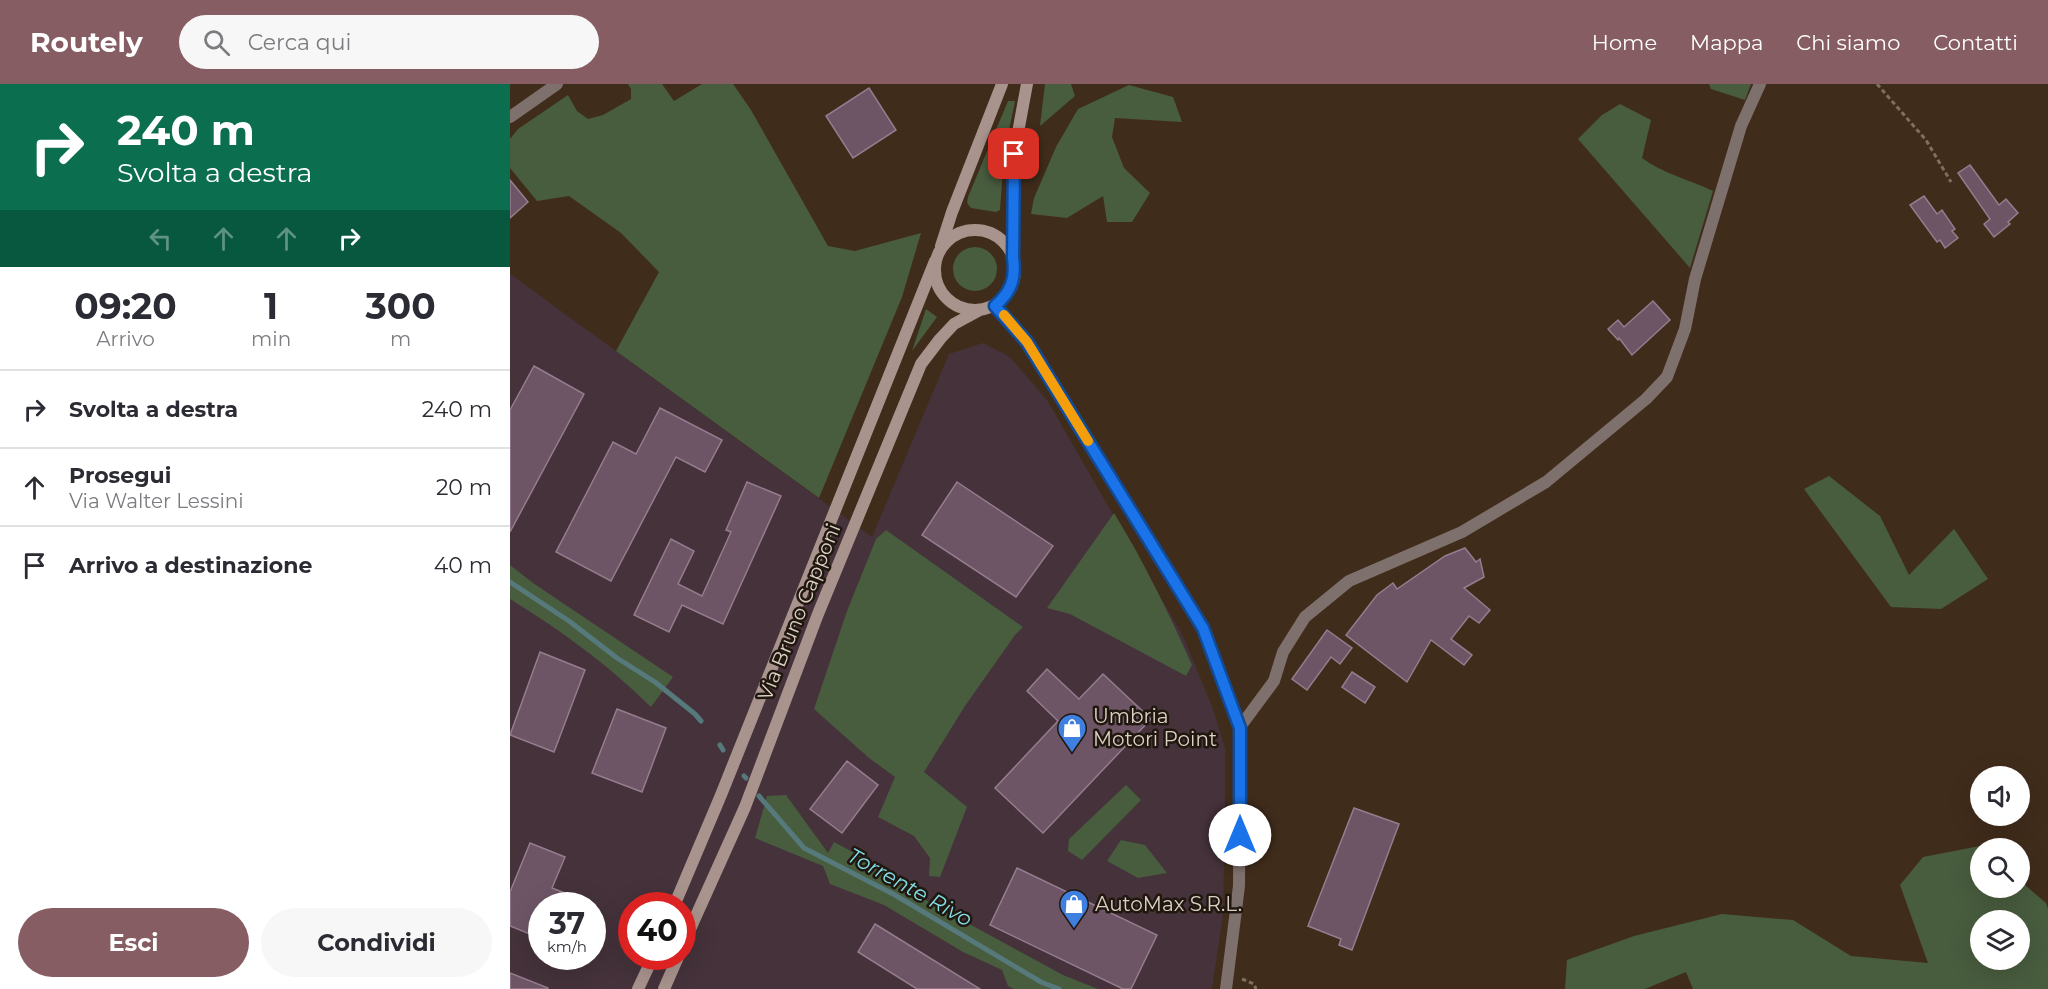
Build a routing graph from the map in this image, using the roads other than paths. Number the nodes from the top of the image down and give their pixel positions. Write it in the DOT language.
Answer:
graph roads {
  1 [pos="557,84"];
  2 [pos="1002,84"];
  3 [pos="1027,84"];
  4 [pos="1760,84"];
  5 [pos="510,117"];
  6 [pos="940,249"];
  7 [pos="1013,258"];
  8 [pos="935,261"];
  9 [pos="995,306"];
  10 [pos="978,311"];
  11 [pos="1240,728"];
  12 [pos="680,892"];
  13 [pos="696,916"];
  14 [pos="647,970"];
  15 [pos="672,970"];
  16 [pos="638,989"];
  17 [pos="664,989"];
  18 [pos="1226,989"];
  1 -- 5 [label="street"];
  2 -- 6 [label="main road"];
  3 -- 7 [label="main road"];
  4 -- 11 [label="street"];
  6 -- 7 [label="main road"];
  6 -- 8 [label="main road"];
  7 -- 9 [label="main road"];
  8 -- 10 [label="main road"];
  8 -- 12 [label="main road, Via Bruno Capponi"];
  9 -- 10 [label="main road"];
  9 -- 11 [label="street"];
  10 -- 13 [label="main road, Via Bruno Capponi"];
  11 -- 18 [label="street"];
  14 -- 16 [label="main road"];
  15 -- 17 [label="main road"];
}
